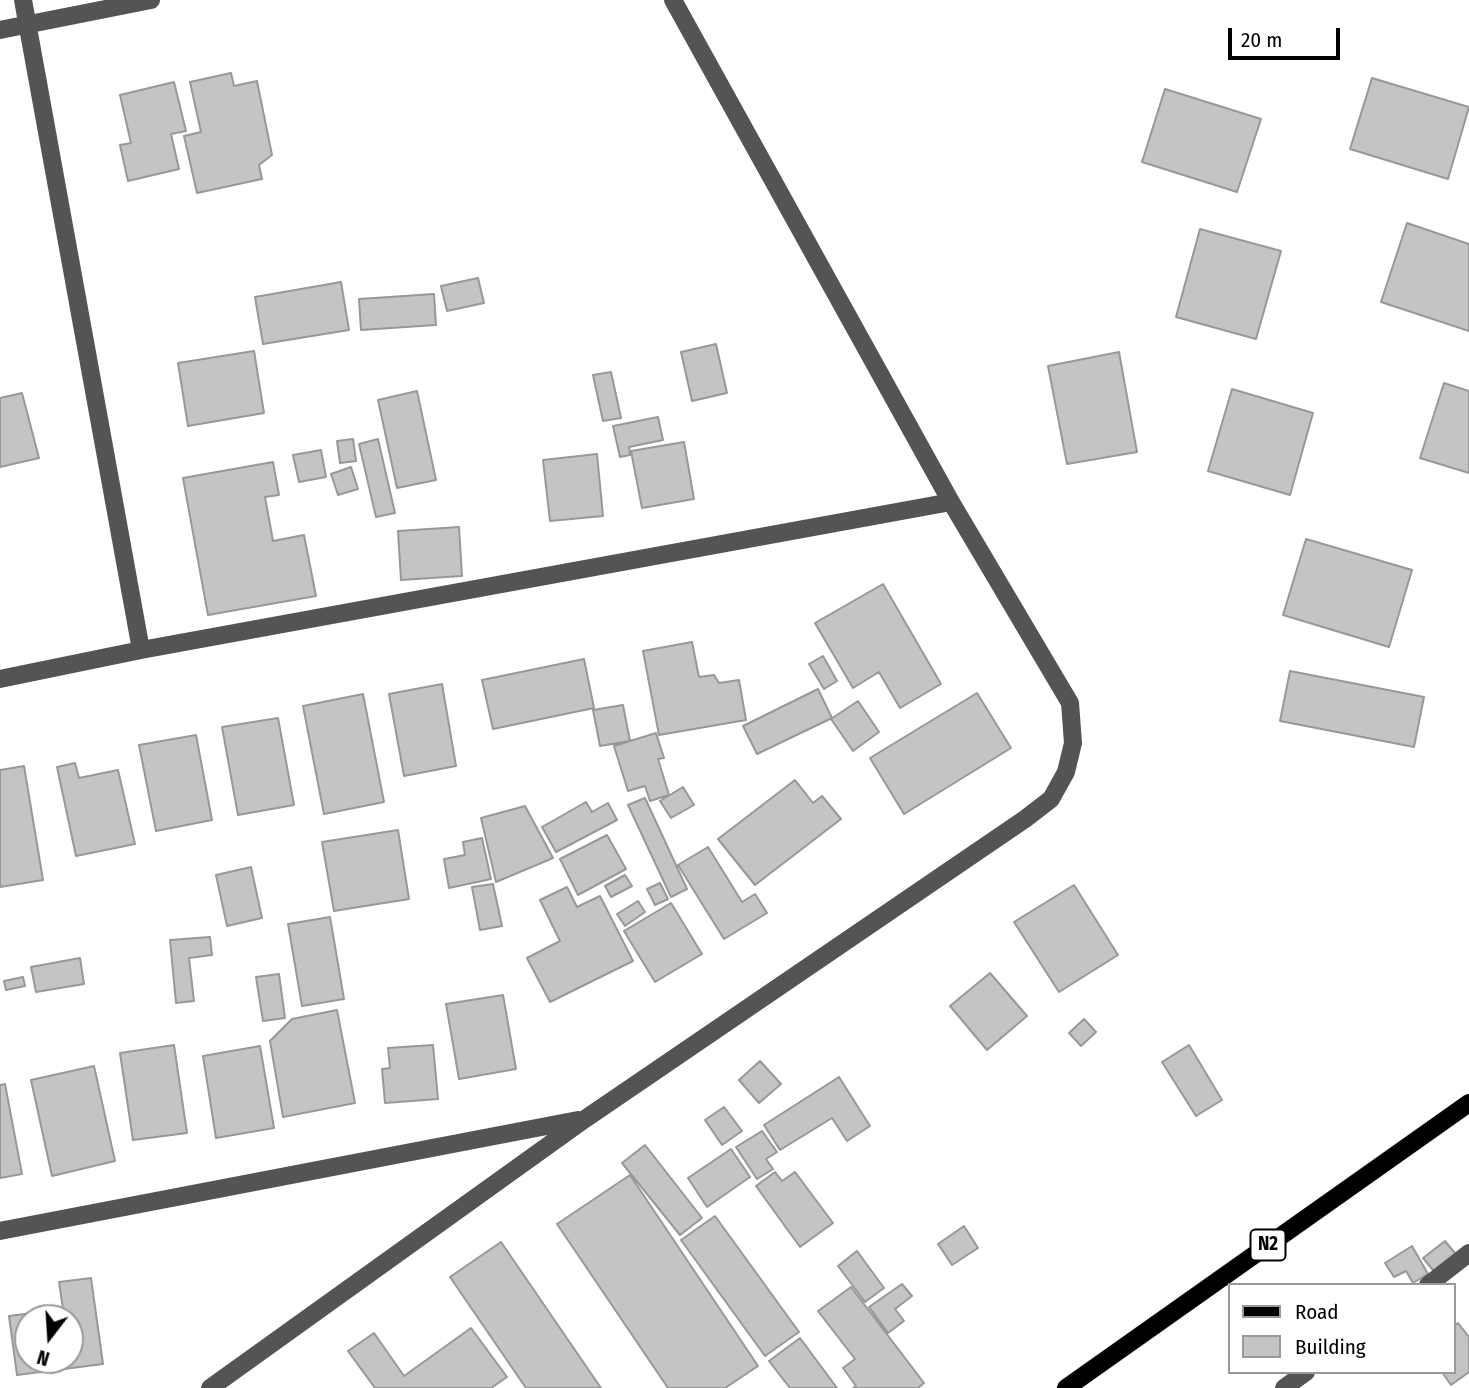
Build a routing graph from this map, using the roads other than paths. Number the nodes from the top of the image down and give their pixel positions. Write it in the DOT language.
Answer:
graph roads {
  1 [pos="23,0"];
  2 [pos="151,0"];
  3 [pos="673,0"];
  4 [pos="27,25"];
  5 [pos="0,30"];
  6 [pos="951,502"];
  7 [pos="142,650"];
  8 [pos="0,679"];
  9 [pos="1469,1103"];
  10 [pos="585,1119"];
  11 [pos="0,1231"];
  12 [pos="1466,1260"];
  13 [pos="1431,1283"];
  14 [pos="1303,1374"];
  15 [pos="210,1388"];
  16 [pos="1066,1388"];
  17 [pos="1284,1388"];
  1 -- 4 [label="street"];
  2 -- 4 [label="street"];
  3 -- 6 [label="street"];
  4 -- 5 [label="street"];
  4 -- 7 [label="street"];
  6 -- 7 [label="street"];
  6 -- 10 [label="street"];
  7 -- 8 [label="street"];
  9 -- 16 [label="main road, N2"];
  10 -- 11 [label="street"];
  10 -- 15 [label="street"];
  12 -- 13 [label="street"];
  14 -- 17 [label="street"];
}
